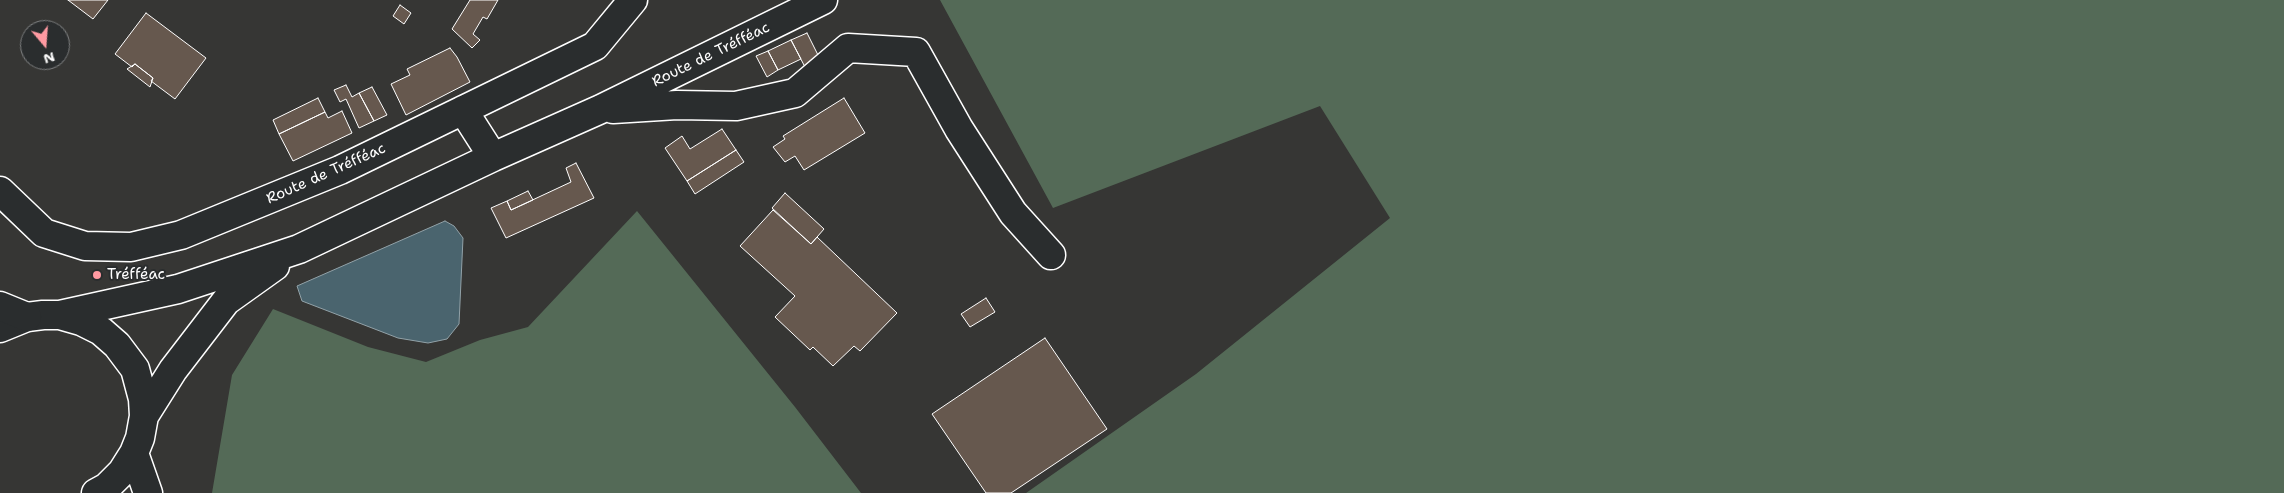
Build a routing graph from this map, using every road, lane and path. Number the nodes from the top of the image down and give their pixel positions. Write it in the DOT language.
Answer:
graph roads {
  1 [pos="633,0"];
  2 [pos="823,0"];
  3 [pos="601,109"];
  4 [pos="463,110"];
  5 [pos="494,157"];
  6 [pos="0,191"];
  7 [pos="299,250"];
  8 [pos="1051,255"];
  9 [pos="0,306"];
  10 [pos="60,315"];
  11 [pos="27,317"];
  12 [pos="0,328"];
  13 [pos="144,416"];
  14 [pos="134,453"];
  15 [pos="96,493"];
  16 [pos="148,493"];
  1 -- 4 [label="main road, Route de Tréfféac"];
  2 -- 3 [label="main road, Route de Tréfféac"];
  3 -- 5 [label="main road, Route de Tréfféac"];
  3 -- 8 [label="main road"];
  4 -- 5 [label="main road"];
  4 -- 6 [label="main road, Route de Tréfféac"];
  5 -- 7 [label="main road, Route de Tréfféac"];
  7 -- 10 [label="main road, Route de Tréfféac"];
  7 -- 13 [label="main road, Route de Tréfféac"];
  9 -- 11 [label="main road"];
  10 -- 11 [label="main road"];
  10 -- 13 [label="main road"];
  11 -- 12 [label="main road"];
  13 -- 14 [label="main road"];
  14 -- 15 [label="main road"];
  14 -- 16 [label="main road"];
}
